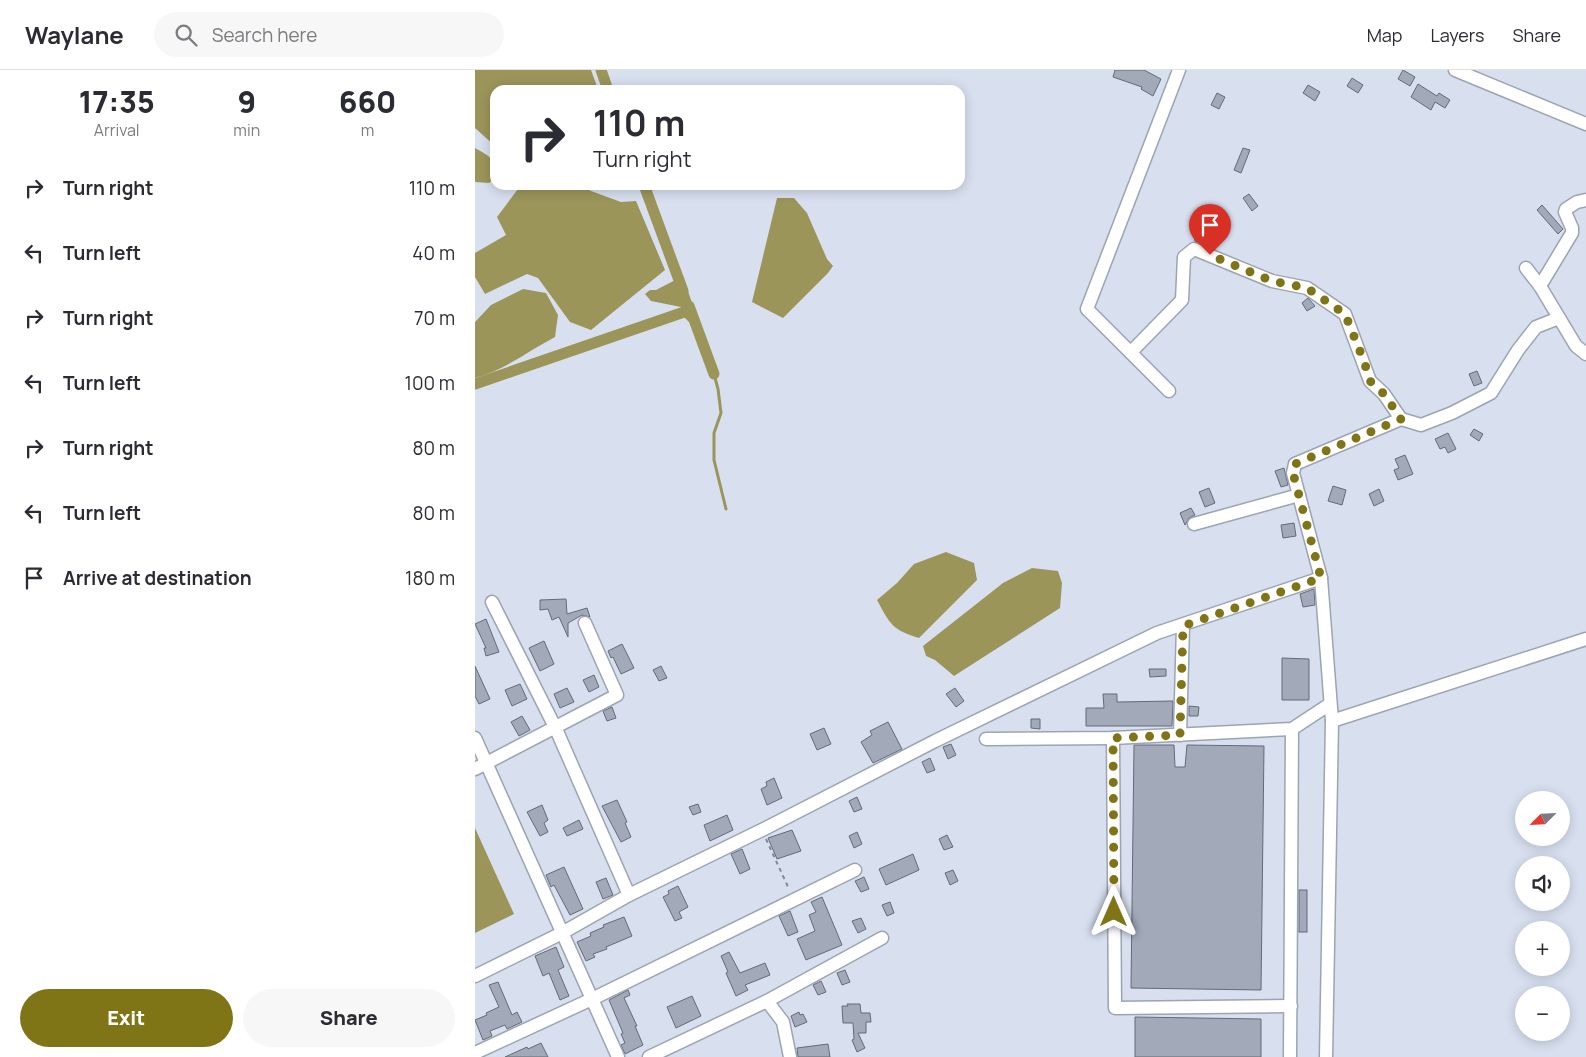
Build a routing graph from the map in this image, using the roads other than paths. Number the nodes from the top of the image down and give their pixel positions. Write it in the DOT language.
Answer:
graph roads {
  1 [pos="1179,70"];
  2 [pos="1455,70"];
  3 [pos="1586,124"];
  4 [pos="1586,200"];
  5 [pos="1526,268"];
  6 [pos="1539,286"];
  7 [pos="1559,318"];
  8 [pos="1131,352"];
  9 [pos="1586,354"];
  10 [pos="1169,391"];
  11 [pos="1401,419"];
  12 [pos="1299,495"];
  13 [pos="1194,524"];
  14 [pos="1321,578"];
  15 [pos="493,602"];
  16 [pos="585,623"];
  17 [pos="1183,626"];
  18 [pos="1586,639"];
  19 [pos="1330,704"];
  20 [pos="1332,721"];
  21 [pos="1292,728"];
  22 [pos="556,729"];
  23 [pos="1180,735"];
  24 [pos="475,738"];
  25 [pos="1113,738"];
  26 [pos="986,739"];
  27 [pos="481,767"];
  28 [pos="855,870"];
  29 [pos="629,895"];
  30 [pos="562,933"];
  31 [pos="882,938"];
  32 [pos="475,976"];
  33 [pos="592,999"];
  34 [pos="767,1001"];
  35 [pos="1291,1006"];
  36 [pos="475,1053"];
  37 [pos="618,1057"];
  38 [pos="649,1057"];
  39 [pos="790,1057"];
  40 [pos="1290,1057"];
  41 [pos="1326,1057"];
  1 -- 8 [label="street"];
  2 -- 3 [label="street"];
  4 -- 6 [label="street"];
  5 -- 6 [label="street"];
  6 -- 7 [label="street"];
  7 -- 9 [label="street"];
  7 -- 11 [label="street"];
  8 -- 10 [label="street"];
  8 -- 11 [label="street"];
  11 -- 12 [label="street"];
  12 -- 13 [label="street"];
  12 -- 14 [label="street"];
  14 -- 17 [label="street"];
  14 -- 19 [label="street"];
  15 -- 22 [label="street"];
  16 -- 22 [label="street"];
  17 -- 23 [label="street"];
  17 -- 29 [label="street"];
  18 -- 20 [label="street"];
  19 -- 20 [label="street"];
  19 -- 21 [label="street"];
  20 -- 41 [label="street"];
  21 -- 23 [label="street"];
  21 -- 35 [label="street"];
  22 -- 27 [label="street"];
  22 -- 29 [label="street"];
  23 -- 25 [label="street"];
  24 -- 27 [label="street"];
  25 -- 26 [label="street"];
  25 -- 35 [label="street"];
  27 -- 30 [label="street"];
  28 -- 33 [label="street"];
  29 -- 30 [label="street"];
  30 -- 32 [label="street"];
  30 -- 33 [label="street"];
  31 -- 34 [label="street"];
  33 -- 36 [label="street"];
  33 -- 37 [label="street"];
  34 -- 38 [label="street"];
  34 -- 39 [label="street"];
  35 -- 40 [label="street"];
}
